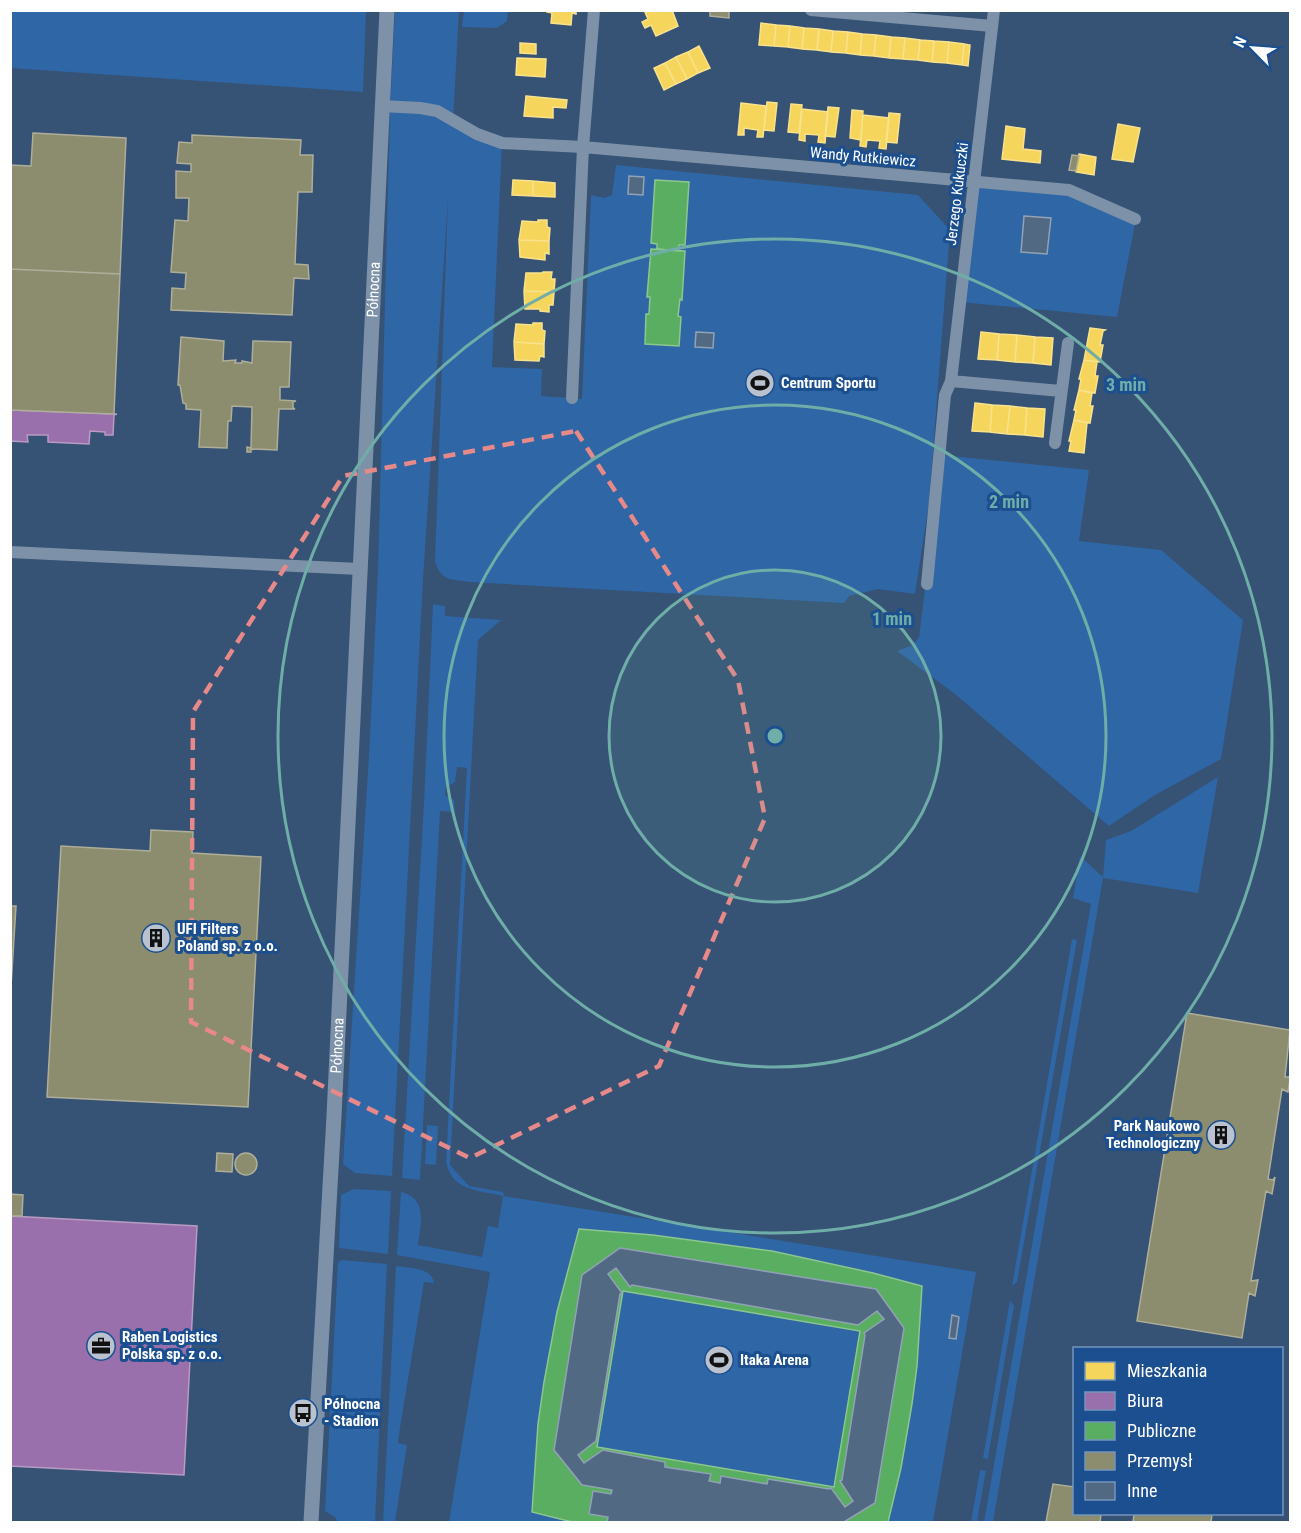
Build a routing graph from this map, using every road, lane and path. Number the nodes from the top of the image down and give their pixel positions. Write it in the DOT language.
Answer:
graph roads {
  1 [pos="387,10"];
  2 [pos="594,10"];
  3 [pos="811,10"];
  4 [pos="994,10"];
  5 [pos="993,26"];
  6 [pos="381,106"];
  7 [pos="583,147"];
  8 [pos="974,182"];
  9 [pos="1135,219"];
  10 [pos="1068,343"];
  11 [pos="951,381"];
  12 [pos="1061,391"];
  13 [pos="572,398"];
  14 [pos="1055,443"];
  15 [pos="10,552"];
  16 [pos="359,569"];
  17 [pos="927,584"];
  18 [pos="311,1522"];
  1 -- 6 [label="street, Północna"];
  2 -- 7 [label="street"];
  3 -- 5 [label="street"];
  4 -- 5 [label="street, Jerzego Kukuczki"];
  5 -- 8 [label="street, Jerzego Kukuczki"];
  6 -- 7 [label="street, Wandy Rutkiewicz"];
  6 -- 16 [label="street, Północna"];
  7 -- 8 [label="street, Wandy Rutkiewicz"];
  7 -- 13 [label="street"];
  8 -- 9 [label="street, Wandy Rutkiewicz"];
  8 -- 11 [label="street, Jerzego Kukuczki"];
  10 -- 12 [label="street"];
  11 -- 12 [label="street"];
  11 -- 17 [label="street, Jerzego Kukuczki"];
  12 -- 14 [label="street"];
  15 -- 16 [label="street"];
  16 -- 18 [label="street, Północna"];
}
